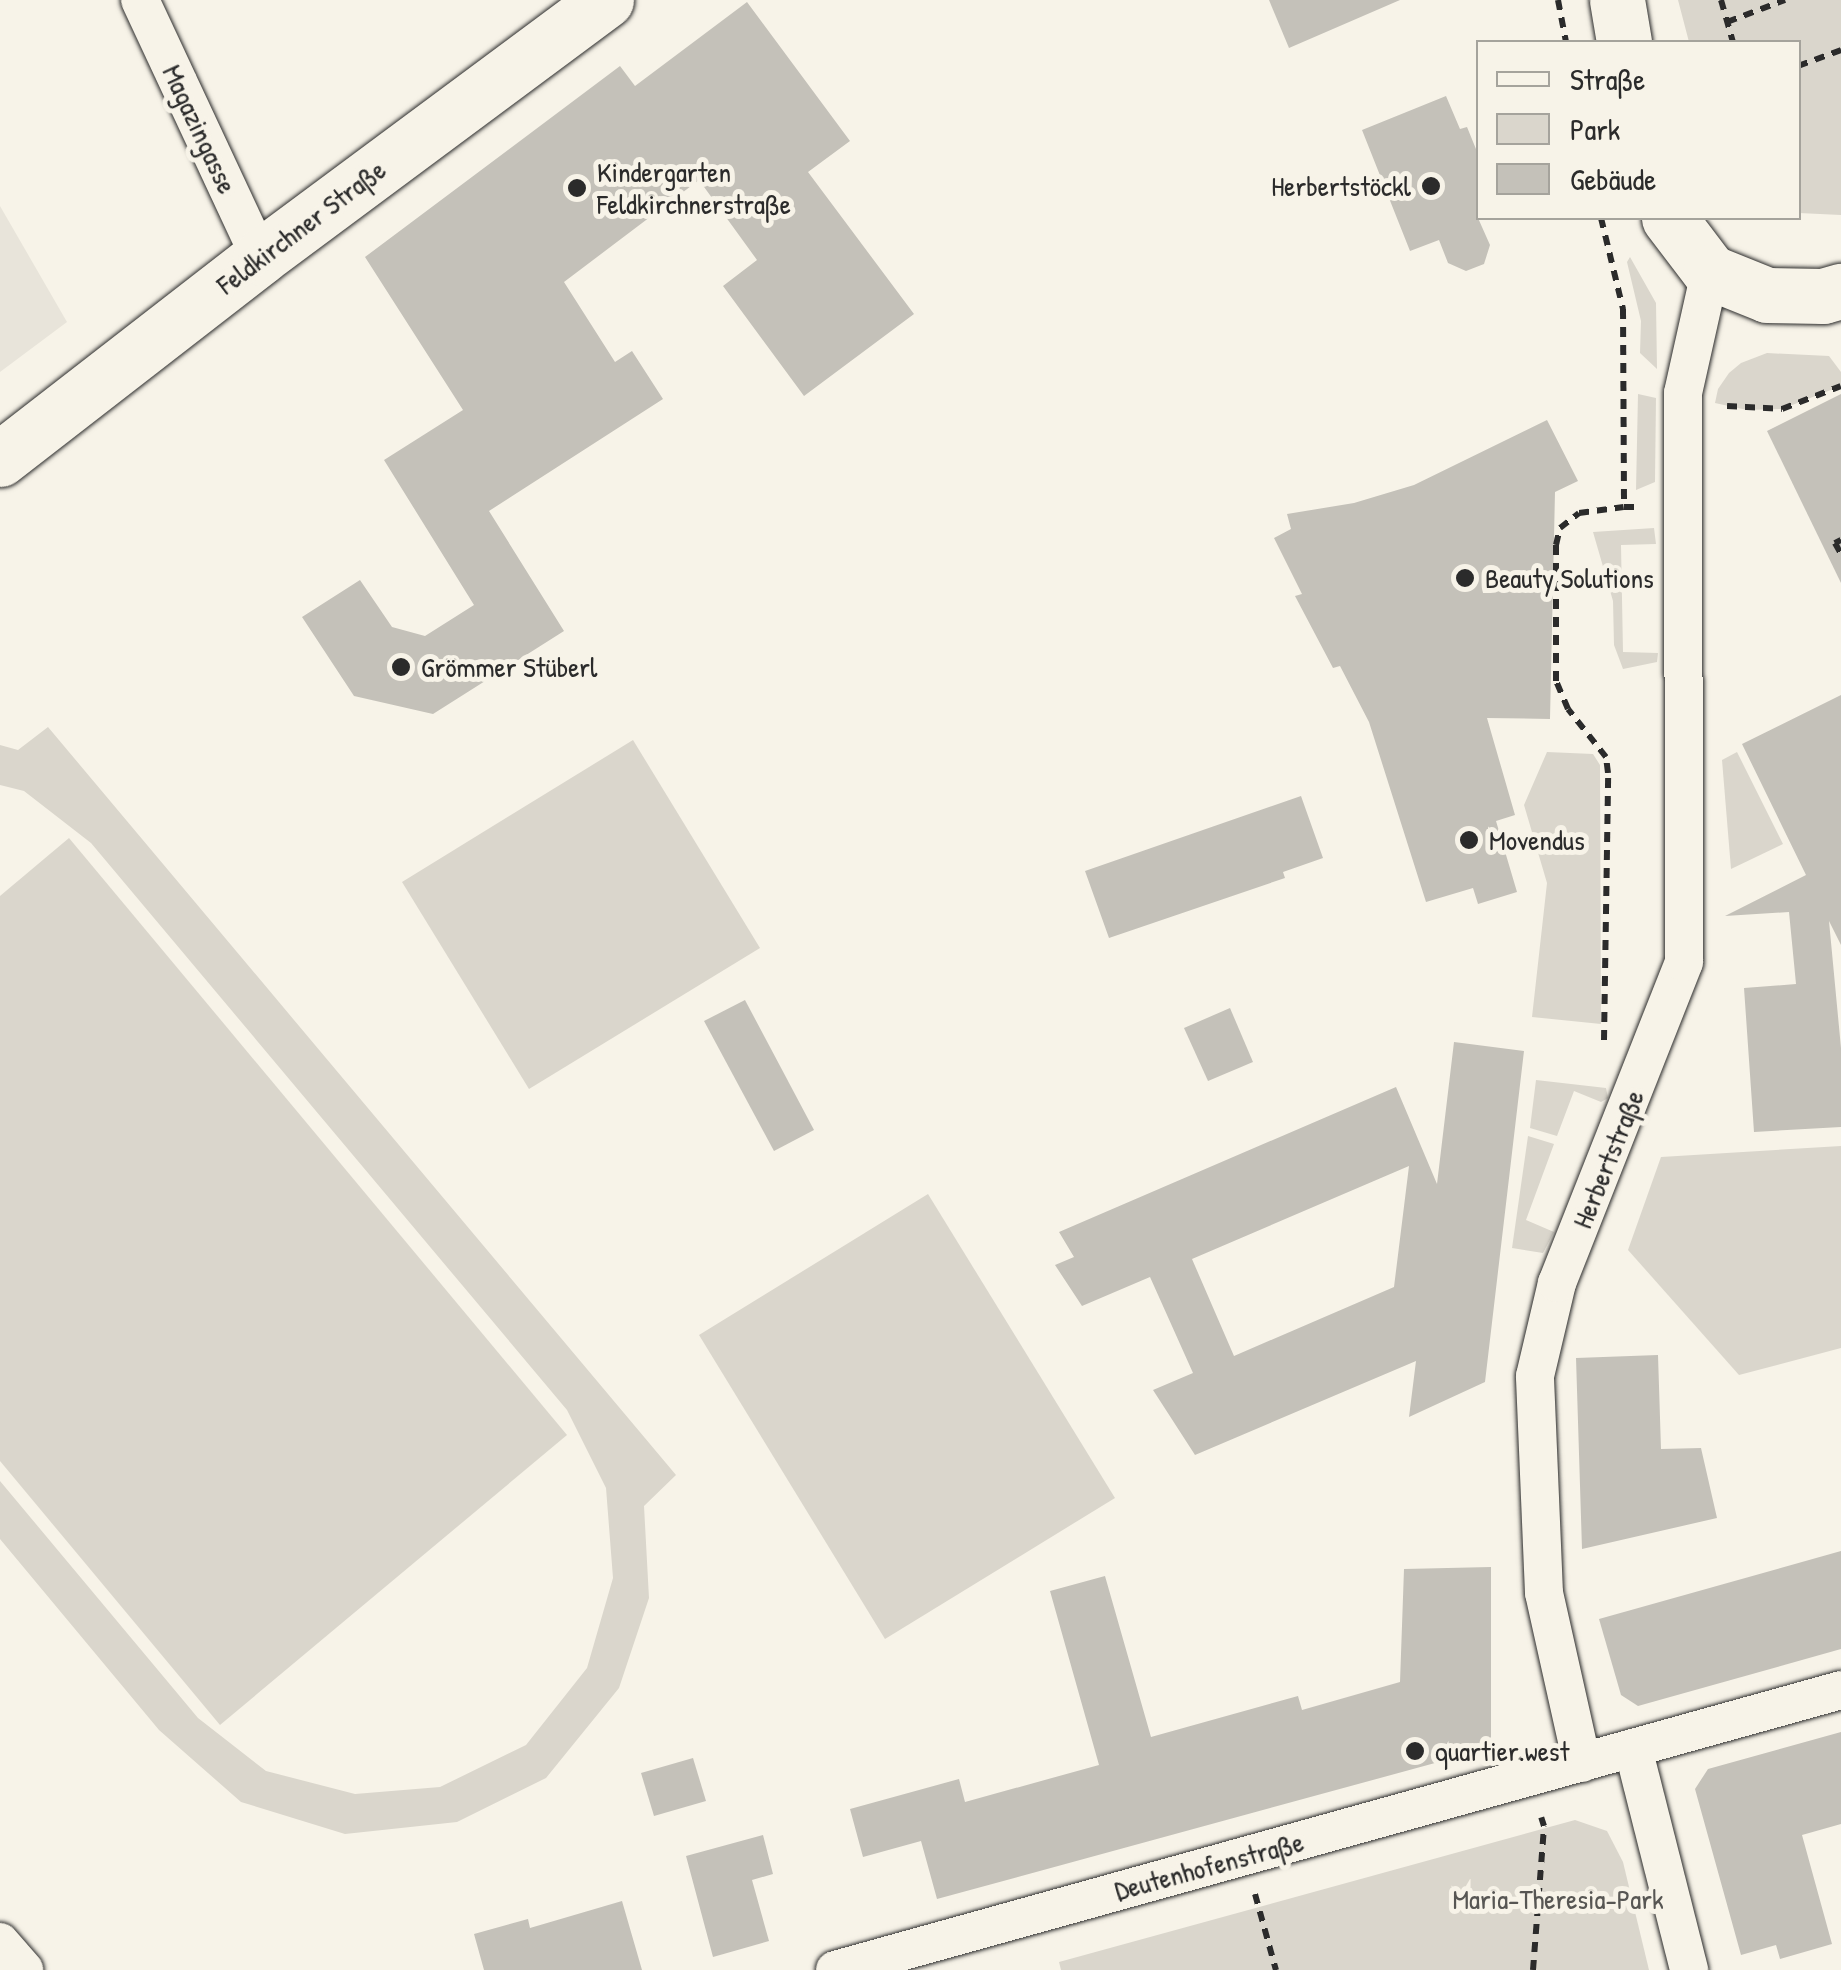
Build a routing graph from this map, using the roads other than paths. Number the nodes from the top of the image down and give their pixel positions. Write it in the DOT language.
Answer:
graph roads {
  1 [pos="140,0"];
  2 [pos="606,0"];
  3 [pos="1617,0"];
  4 [pos="1624,40"];
  5 [pos="1671,220"];
  6 [pos="260,258"];
  7 [pos="1710,272"];
  8 [pos="1841,291"];
  9 [pos="0,459"];
  10 [pos="1841,1690"];
  11 [pos="1633,1748"];
  12 [pos="1582,1762"];
  13 [pos="0,1942"];
  14 [pos="24,1970"];
  15 [pos="835,1970"];
  16 [pos="1688,1970"];
  1 -- 6 [label="street, Magazingasse"];
  2 -- 6 [label="main road, Feldkirchner Straße"];
  3 -- 4 [label="main road"];
  5 -- 7 [label="main road"];
  6 -- 9 [label="main road, Feldkirchner Straße"];
  7 -- 8 [label="main road"];
  7 -- 12 [label="street, Herbertstraße"];
  10 -- 11 [label="street"];
  11 -- 12 [label="street"];
  11 -- 16 [label="street"];
  12 -- 15 [label="street, Deutenhofenstraße"];
  13 -- 14 [label="street"];
}
